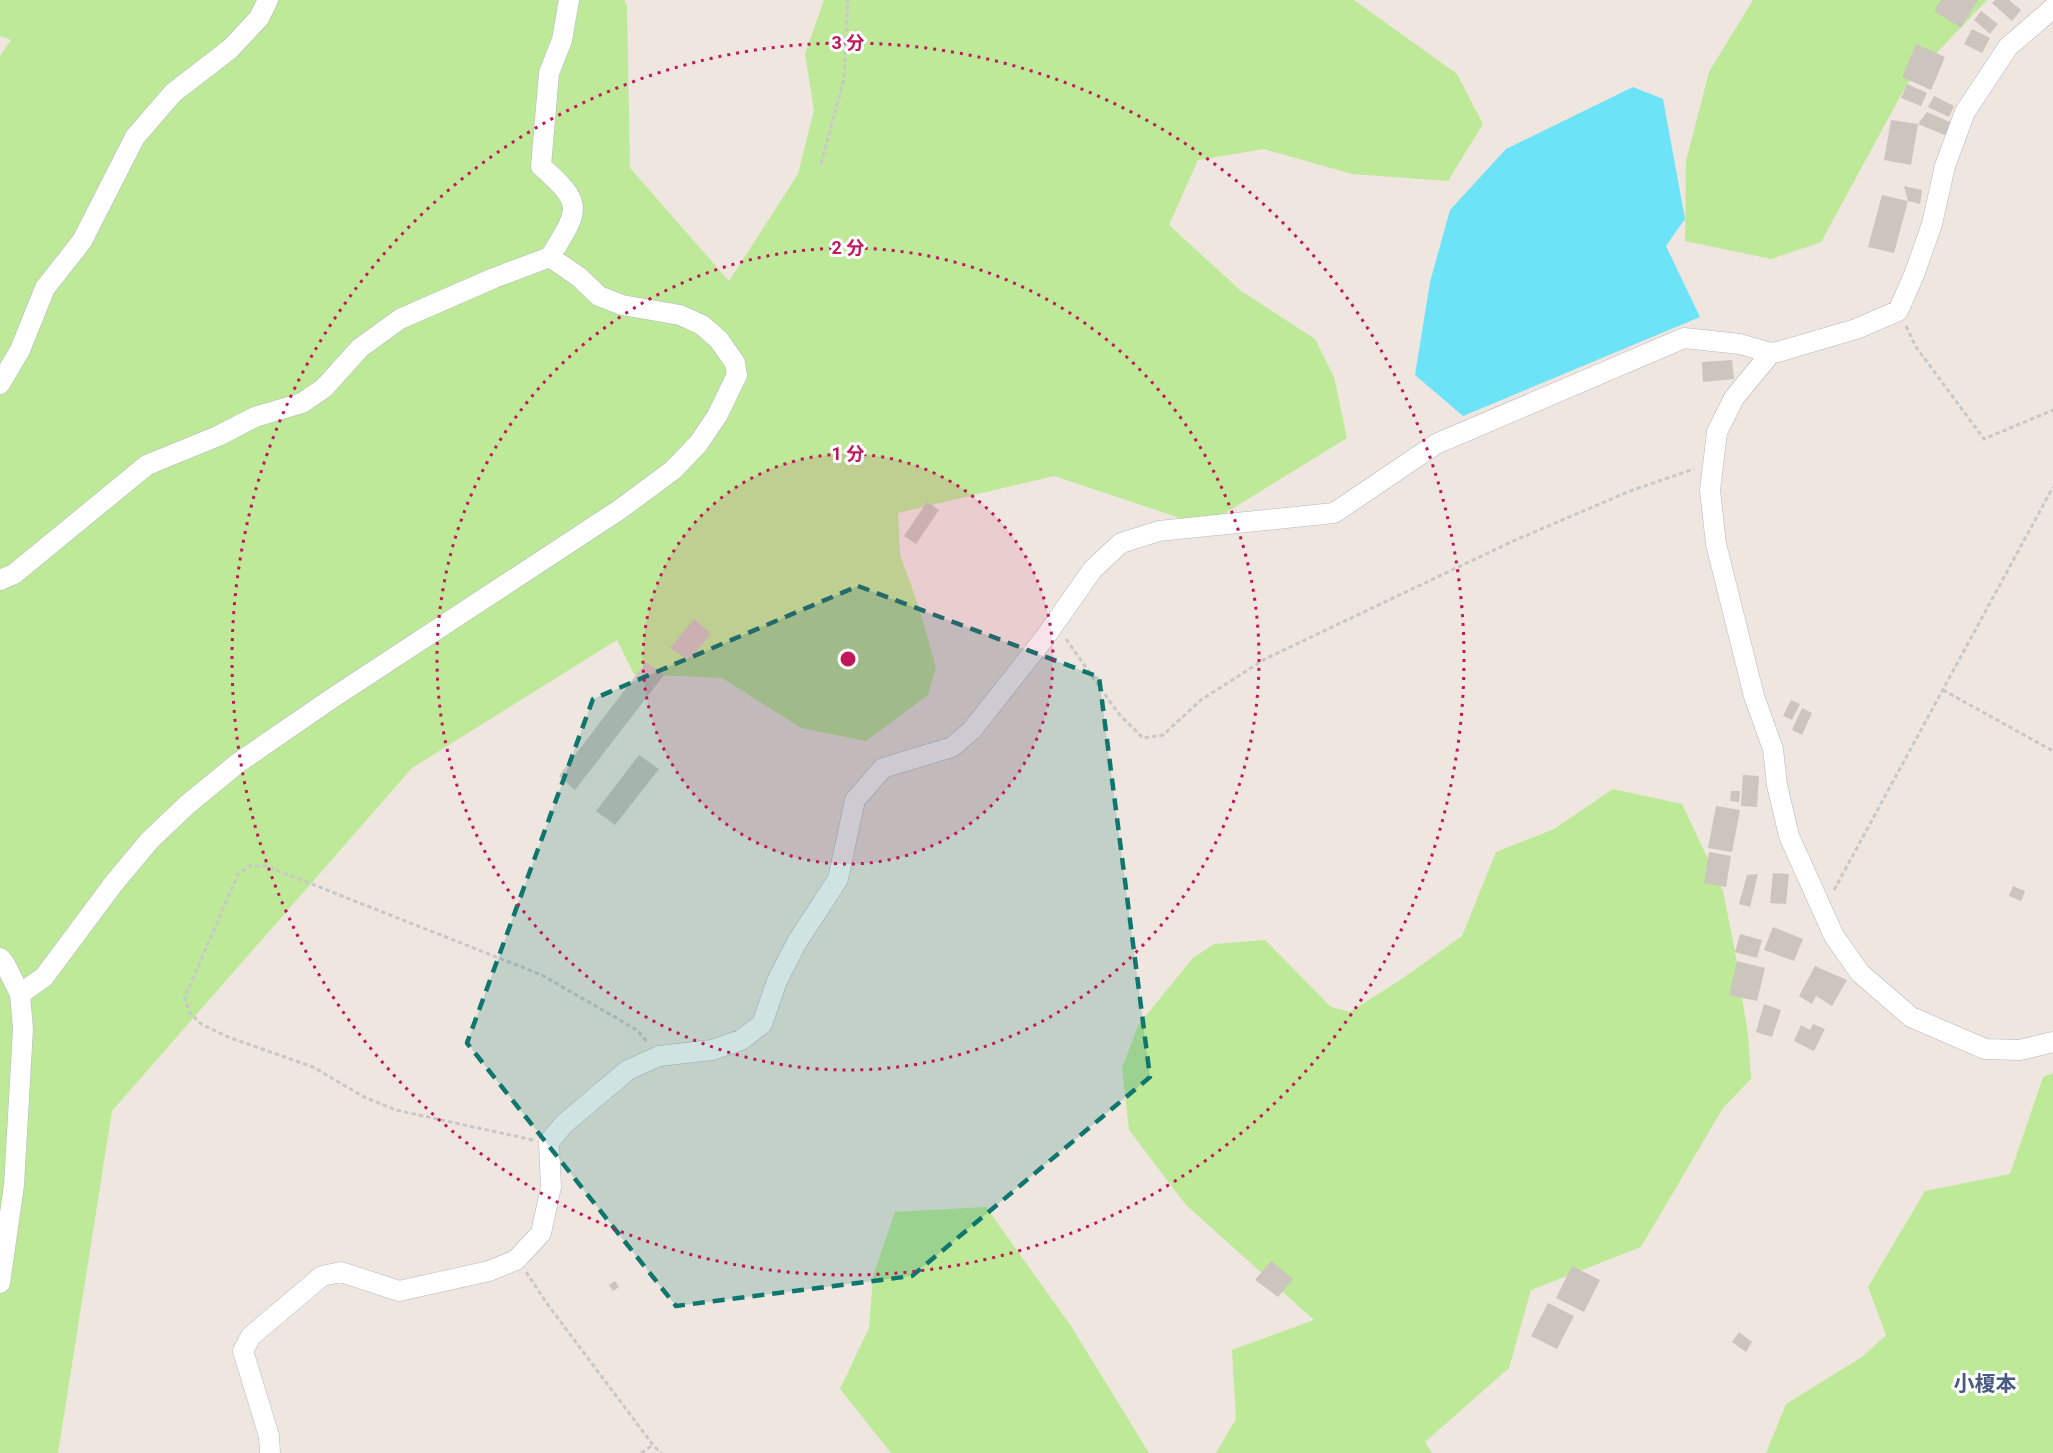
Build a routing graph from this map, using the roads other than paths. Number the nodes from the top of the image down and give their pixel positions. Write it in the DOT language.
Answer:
graph roads {
  1 [pos="268,0"];
  2 [pos="569,0"];
  3 [pos="2053,8"];
  4 [pos="550,257"];
  5 [pos="1771,353"];
  6 [pos="0,384"];
  7 [pos="0,580"];
  8 [pos="0,958"];
  9 [pos="20,994"];
  10 [pos="2053,1041"];
  11 [pos="0,1283"];
  12 [pos="270,1453"];
  1 -- 6 [label="street"];
  2 -- 4 [label="street"];
  3 -- 5 [label="street"];
  4 -- 7 [label="street"];
  4 -- 9 [label="street"];
  5 -- 10 [label="street"];
  5 -- 12 [label="street"];
  8 -- 9 [label="street"];
  9 -- 11 [label="street"];
}
